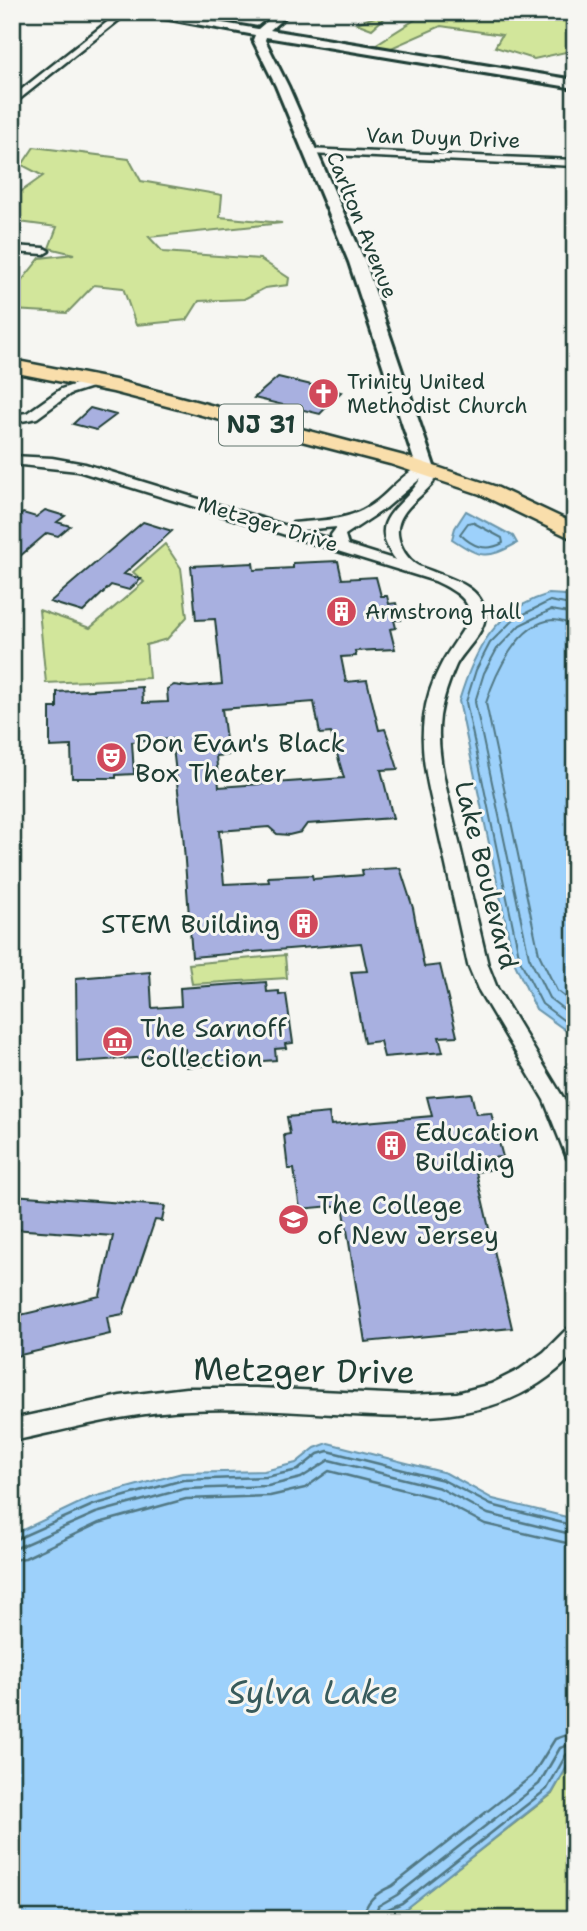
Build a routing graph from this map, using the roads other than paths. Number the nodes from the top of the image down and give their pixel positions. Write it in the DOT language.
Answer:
graph roads {
  1 [pos="125,12"];
  2 [pos="135,12"];
  3 [pos="285,12"];
  4 [pos="261,33"];
  5 [pos="575,84"];
  6 [pos="12,102"];
  7 [pos="309,151"];
  8 [pos="575,163"];
  9 [pos="12,249"];
  10 [pos="44,251"];
  11 [pos="12,366"];
  12 [pos="65,375"];
  13 [pos="94,382"];
  14 [pos="57,397"];
  15 [pos="12,419"];
  16 [pos="12,460"];
  17 [pos="426,469"];
  18 [pos="354,520"];
  19 [pos="277,527"];
  20 [pos="575,533"];
  21 [pos="390,537"];
  22 [pos="341,547"];
  23 [pos="357,552"];
  24 [pos="412,569"];
  25 [pos="465,640"];
  26 [pos="575,1152"];
  27 [pos="575,1336"];
  28 [pos="12,1430"];
  1 -- 6 [label="street"];
  2 -- 4 [label="street"];
  3 -- 4 [label="street"];
  4 -- 5 [label="street"];
  4 -- 7 [label="street, Carlton Avenue"];
  7 -- 8 [label="street, Van Duyn Drive"];
  7 -- 17 [label="street, Carlton Avenue"];
  9 -- 10 [label="street"];
  11 -- 12 [label="main road, NJ 31"];
  12 -- 13 [label="main road, NJ 31"];
  12 -- 14 [label="street"];
  13 -- 14 [label="street"];
  13 -- 17 [label="main road, NJ 31"];
  14 -- 15 [label="street"];
  16 -- 19 [label="street, Metzger Drive"];
  17 -- 18 [label="street"];
  17 -- 20 [label="main road, NJ 31"];
  17 -- 21 [label="street"];
  18 -- 19 [label="street"];
  18 -- 22 [label="street"];
  19 -- 22 [label="street, Metzger Drive"];
  21 -- 23 [label="street"];
  21 -- 24 [label="street"];
  22 -- 23 [label="street, Metzger Drive"];
  23 -- 24 [label="street, Metzger Drive"];
  24 -- 25 [label="street, Metzger Drive"];
  25 -- 26 [label="street, Lake Boulevard"];
  27 -- 28 [label="street, Metzger Drive"];
}
